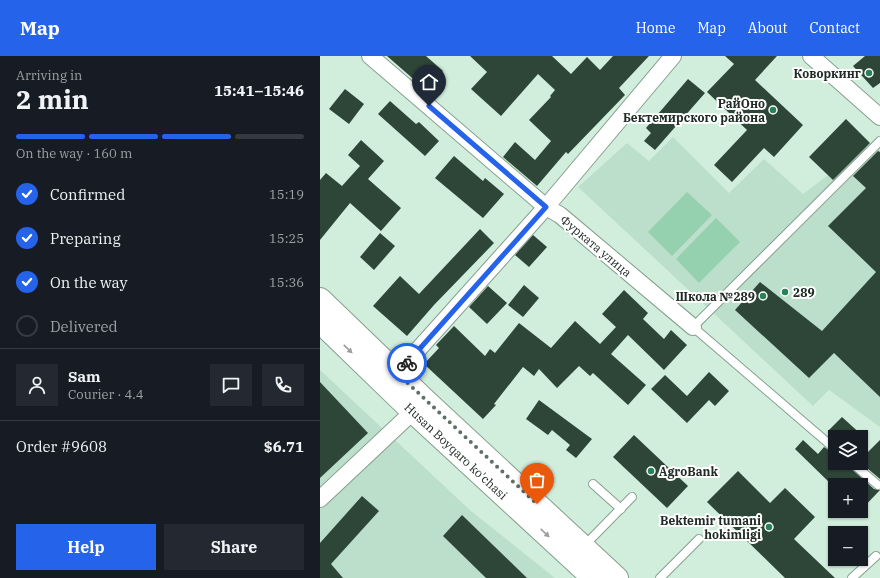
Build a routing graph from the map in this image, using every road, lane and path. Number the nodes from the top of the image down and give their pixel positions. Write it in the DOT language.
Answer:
graph roads {
  1 [pos="370,56"];
  2 [pos="673,56"];
  3 [pos="811,56"];
  4 [pos="880,117"];
  5 [pos="880,142"];
  6 [pos="546,207"];
  7 [pos="320,299"];
  8 [pos="320,322"];
  9 [pos="693,327"];
  10 [pos="392,379"];
  11 [pos="419,406"];
  12 [pos="828,443"];
  13 [pos="860,470"];
  14 [pos="593,484"];
  15 [pos="878,486"];
  16 [pos="632,497"];
  17 [pos="320,499"];
  18 [pos="621,509"];
  19 [pos="699,539"];
  20 [pos="584,547"];
  21 [pos="876,556"];
  22 [pos="593,578"];
  23 [pos="617,578"];
  24 [pos="660,578"];
  25 [pos="852,578"];
  1 -- 6 [label="street, Фурката улица"];
  2 -- 6 [label="street"];
  3 -- 4 [label="street"];
  5 -- 9 [label="lane"];
  6 -- 9 [label="street, Фурката улица"];
  6 -- 10 [label="street"];
  7 -- 10 [label="main road, Husan Boyqaro ko'chasi"];
  8 -- 10 [label="main road, Husan Boyqaro ko'chasi, one-way"];
  9 -- 12 [label="lane"];
  10 -- 11 [label="main road, Husan Boyqaro ko'chasi"];
  11 -- 17 [label="street"];
  11 -- 20 [label="main road, Husan Boyqaro ko'chasi"];
  11 -- 22 [label="main road, Husan Boyqaro ko'chasi, one-way"];
  13 -- 15 [label="lane"];
  14 -- 18 [label="lane"];
  16 -- 18 [label="lane"];
  18 -- 20 [label="lane"];
  19 -- 24 [label="lane"];
  20 -- 23 [label="main road, Husan Boyqaro ko'chasi"];
  21 -- 25 [label="lane"];
}
